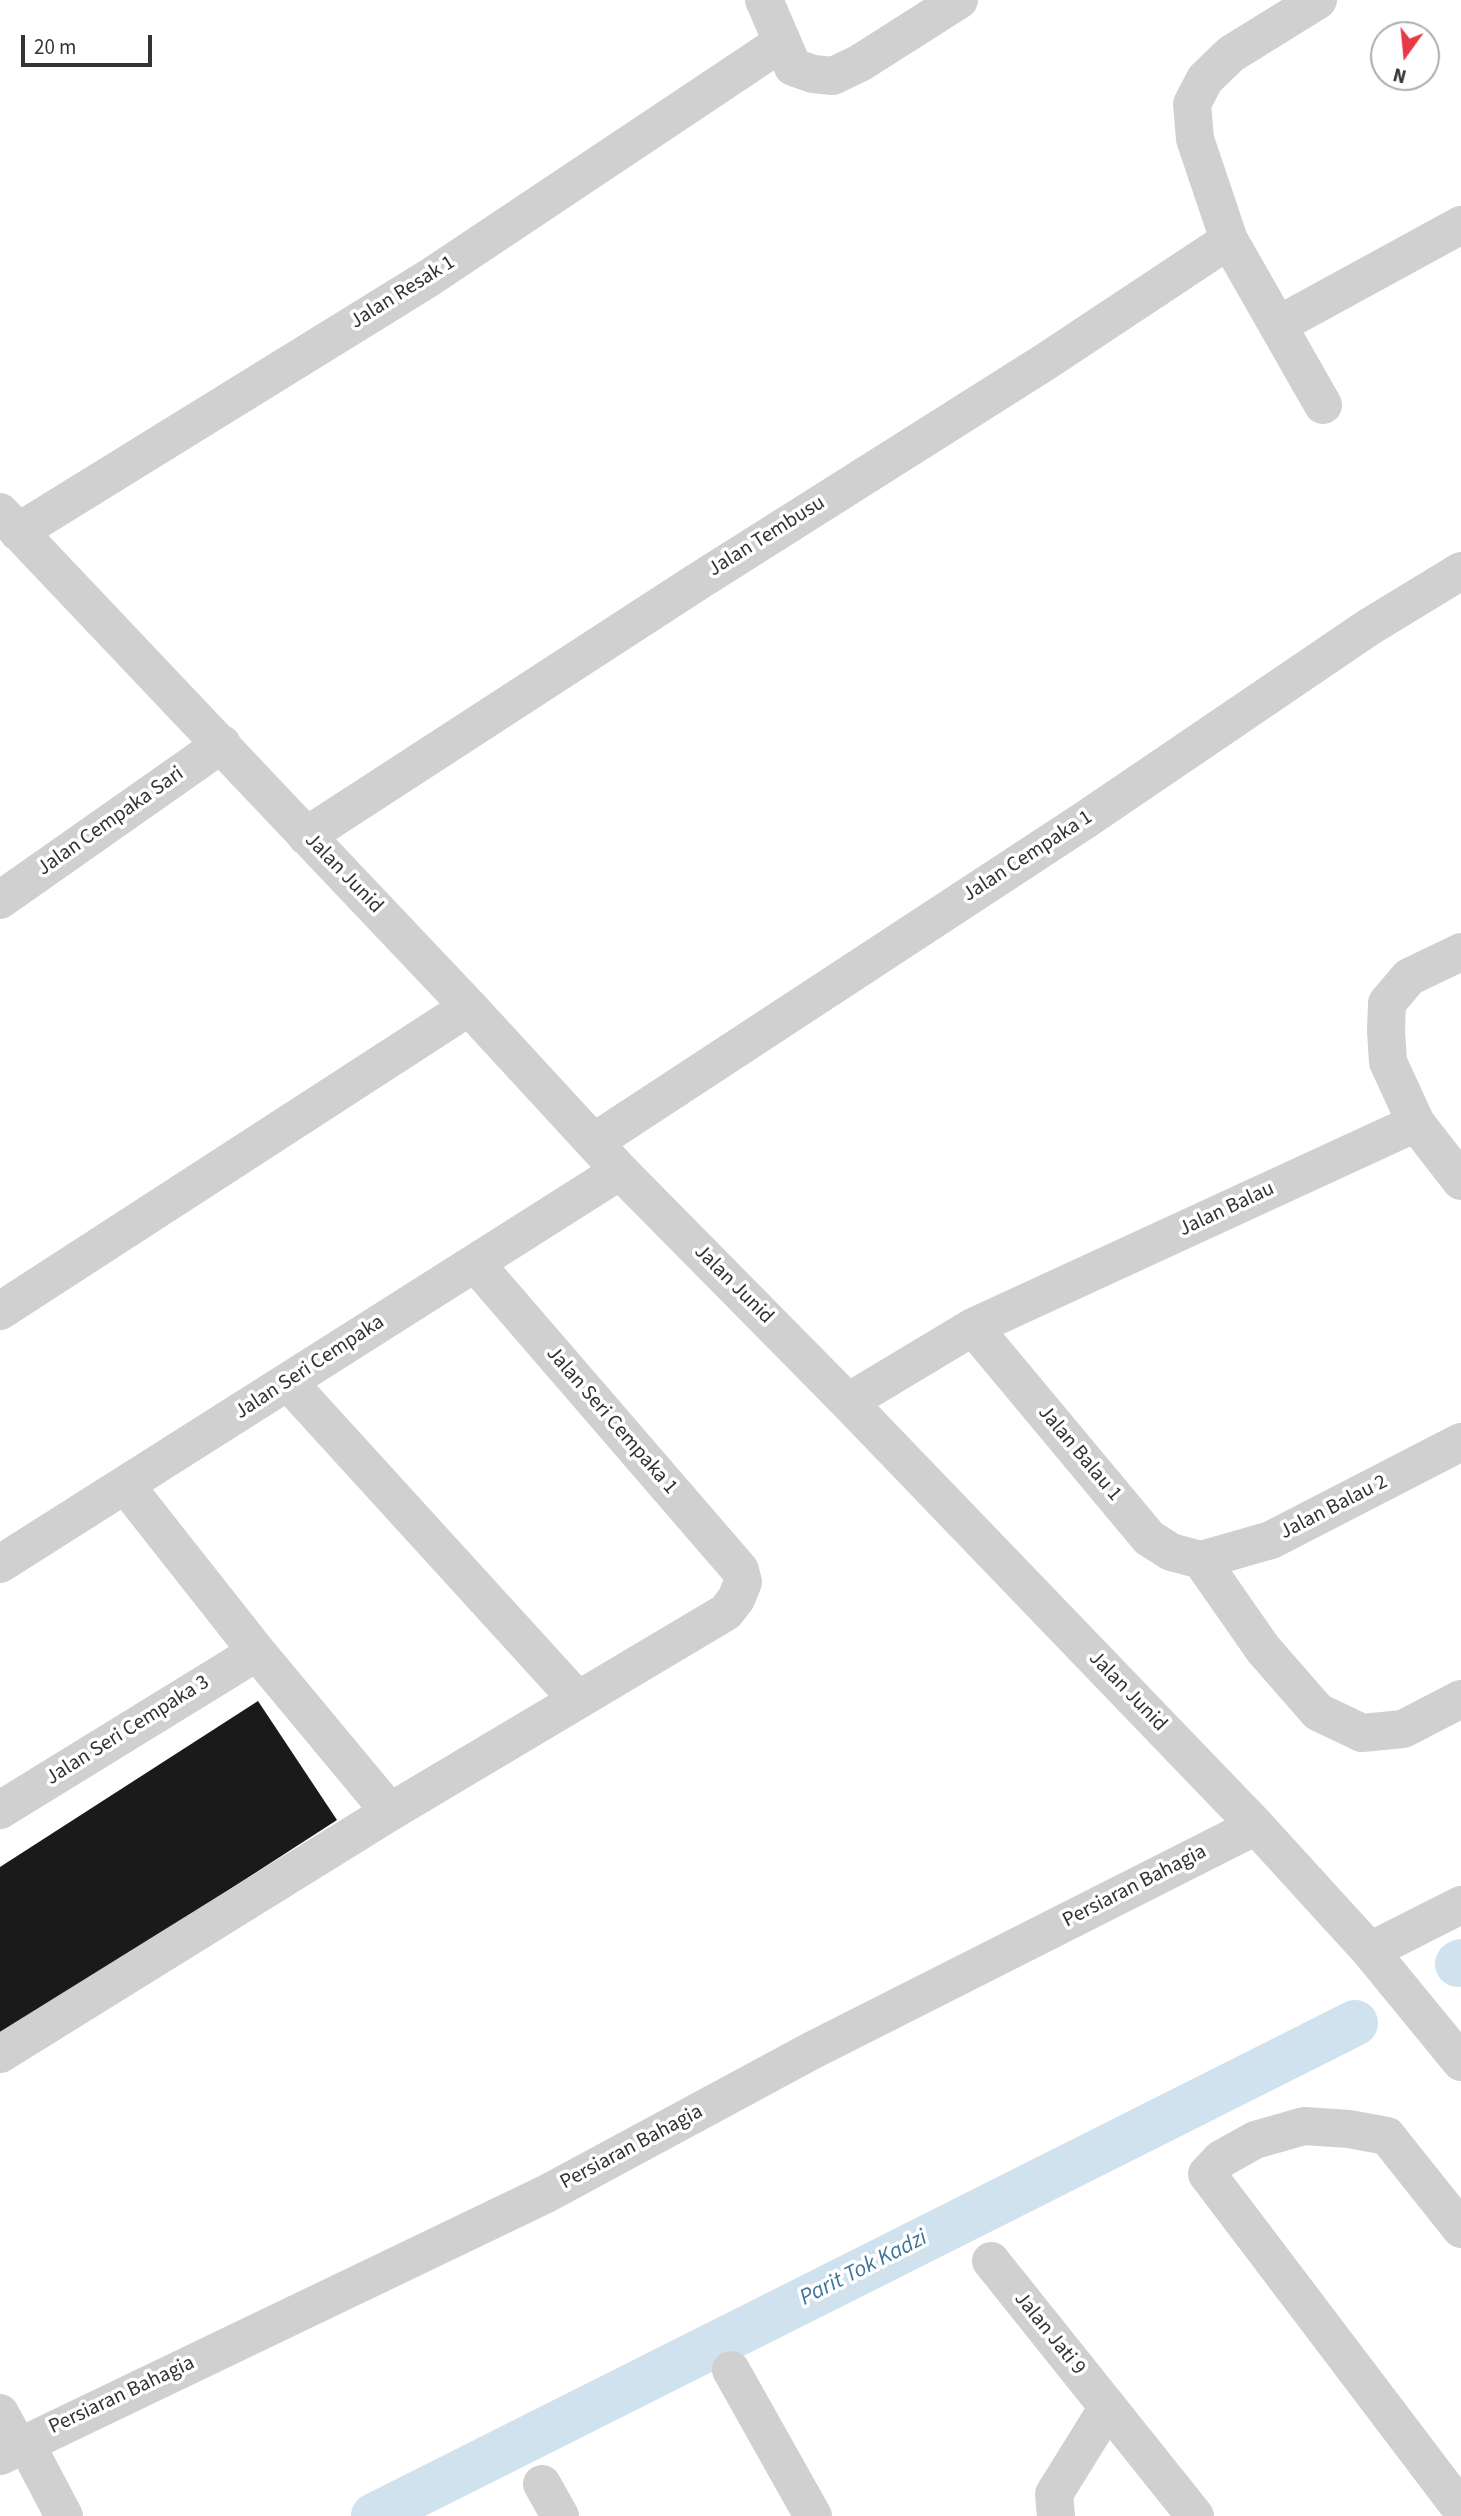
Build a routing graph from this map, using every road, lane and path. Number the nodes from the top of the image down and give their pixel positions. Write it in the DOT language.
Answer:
graph roads {
  1 [pos="764,0"];
  2 [pos="959,0"];
  3 [pos="1318,0"];
  4 [pos="787,55"];
  5 [pos="1461,225"];
  6 [pos="1229,240"];
  7 [pos="1278,326"];
  8 [pos="1323,405"];
  9 [pos="6,521"];
  10 [pos="1461,571"];
  11 [pos="222,744"];
  12 [pos="306,836"];
  13 [pos="0,900"];
  14 [pos="1461,952"];
  15 [pos="469,1007"];
  16 [pos="1416,1123"];
  17 [pos="594,1142"];
  18 [pos="620,1171"];
  19 [pos="1461,1181"];
  20 [pos="475,1263"];
  21 [pos="0,1311"];
  22 [pos="973,1327"];
  23 [pos="288,1382"];
  24 [pos="848,1402"];
  25 [pos="1461,1442"];
  26 [pos="126,1486"];
  27 [pos="1201,1560"];
  28 [pos="0,1564"];
  29 [pos="257,1651"];
  30 [pos="577,1699"];
  31 [pos="1461,1699"];
  32 [pos="0,1810"];
  33 [pos="390,1812"];
  34 [pos="1256,1826"];
  35 [pos="1461,1905"];
  36 [pos="1370,1951"];
  37 [pos="0,2054"];
  38 [pos="1461,2062"];
  39 [pos="1461,2229"];
  40 [pos="991,2261"];
  41 [pos="731,2370"];
  42 [pos="1108,2407"];
  43 [pos="0,2413"];
  44 [pos="15,2448"];
  45 [pos="1461,2509"];
  46 [pos="64,2516"];
  47 [pos="813,2516"];
  48 [pos="1056,2516"];
  49 [pos="1195,2516"];
  1 -- 4 [label="street"];
  2 -- 4 [label="street"];
  3 -- 6 [label="street"];
  4 -- 9 [label="street, Jalan Resak 1"];
  5 -- 7 [label="street"];
  6 -- 7 [label="street"];
  6 -- 12 [label="street, Jalan Tembusu"];
  7 -- 8 [label="street"];
  9 -- 11 [label="street, Jalan Junid"];
  10 -- 17 [label="street, Jalan Cempaka 1"];
  11 -- 12 [label="street, Jalan Junid"];
  11 -- 13 [label="street, Jalan Cempaka Sari"];
  12 -- 15 [label="street, Jalan Junid"];
  14 -- 16 [label="street"];
  15 -- 17 [label="street, Jalan Junid"];
  15 -- 21 [label="street"];
  16 -- 19 [label="street"];
  16 -- 22 [label="street, Jalan Balau"];
  17 -- 18 [label="street, Jalan Junid"];
  18 -- 20 [label="street, Jalan Seri Cempaka"];
  18 -- 24 [label="street, Jalan Junid"];
  20 -- 23 [label="street, Jalan Seri Cempaka"];
  20 -- 30 [label="street, Jalan Seri Cempaka 1"];
  22 -- 24 [label="street, Jalan Balau"];
  22 -- 27 [label="street, Jalan Balau 1"];
  23 -- 26 [label="street, Jalan Seri Cempaka"];
  23 -- 30 [label="street"];
  24 -- 34 [label="street, Jalan Junid"];
  25 -- 27 [label="street, Jalan Balau 2"];
  26 -- 28 [label="street, Jalan Seri Cempaka"];
  26 -- 29 [label="street"];
  27 -- 31 [label="street"];
  29 -- 32 [label="street, Jalan Seri Cempaka 3"];
  29 -- 33 [label="street"];
  30 -- 33 [label="street"];
  33 -- 37 [label="street"];
  34 -- 36 [label="street, Jalan Junid"];
  34 -- 44 [label="street, Persiaran Bahagia"];
  35 -- 36 [label="street"];
  36 -- 38 [label="street, Jalan Junid"];
  39 -- 45 [label="street"];
  40 -- 42 [label="street, Jalan Jati 9"];
  41 -- 47 [label="street"];
  42 -- 48 [label="street"];
  42 -- 49 [label="street, Jalan Jati 9"];
  43 -- 44 [label="street"];
  44 -- 46 [label="street"];
}
